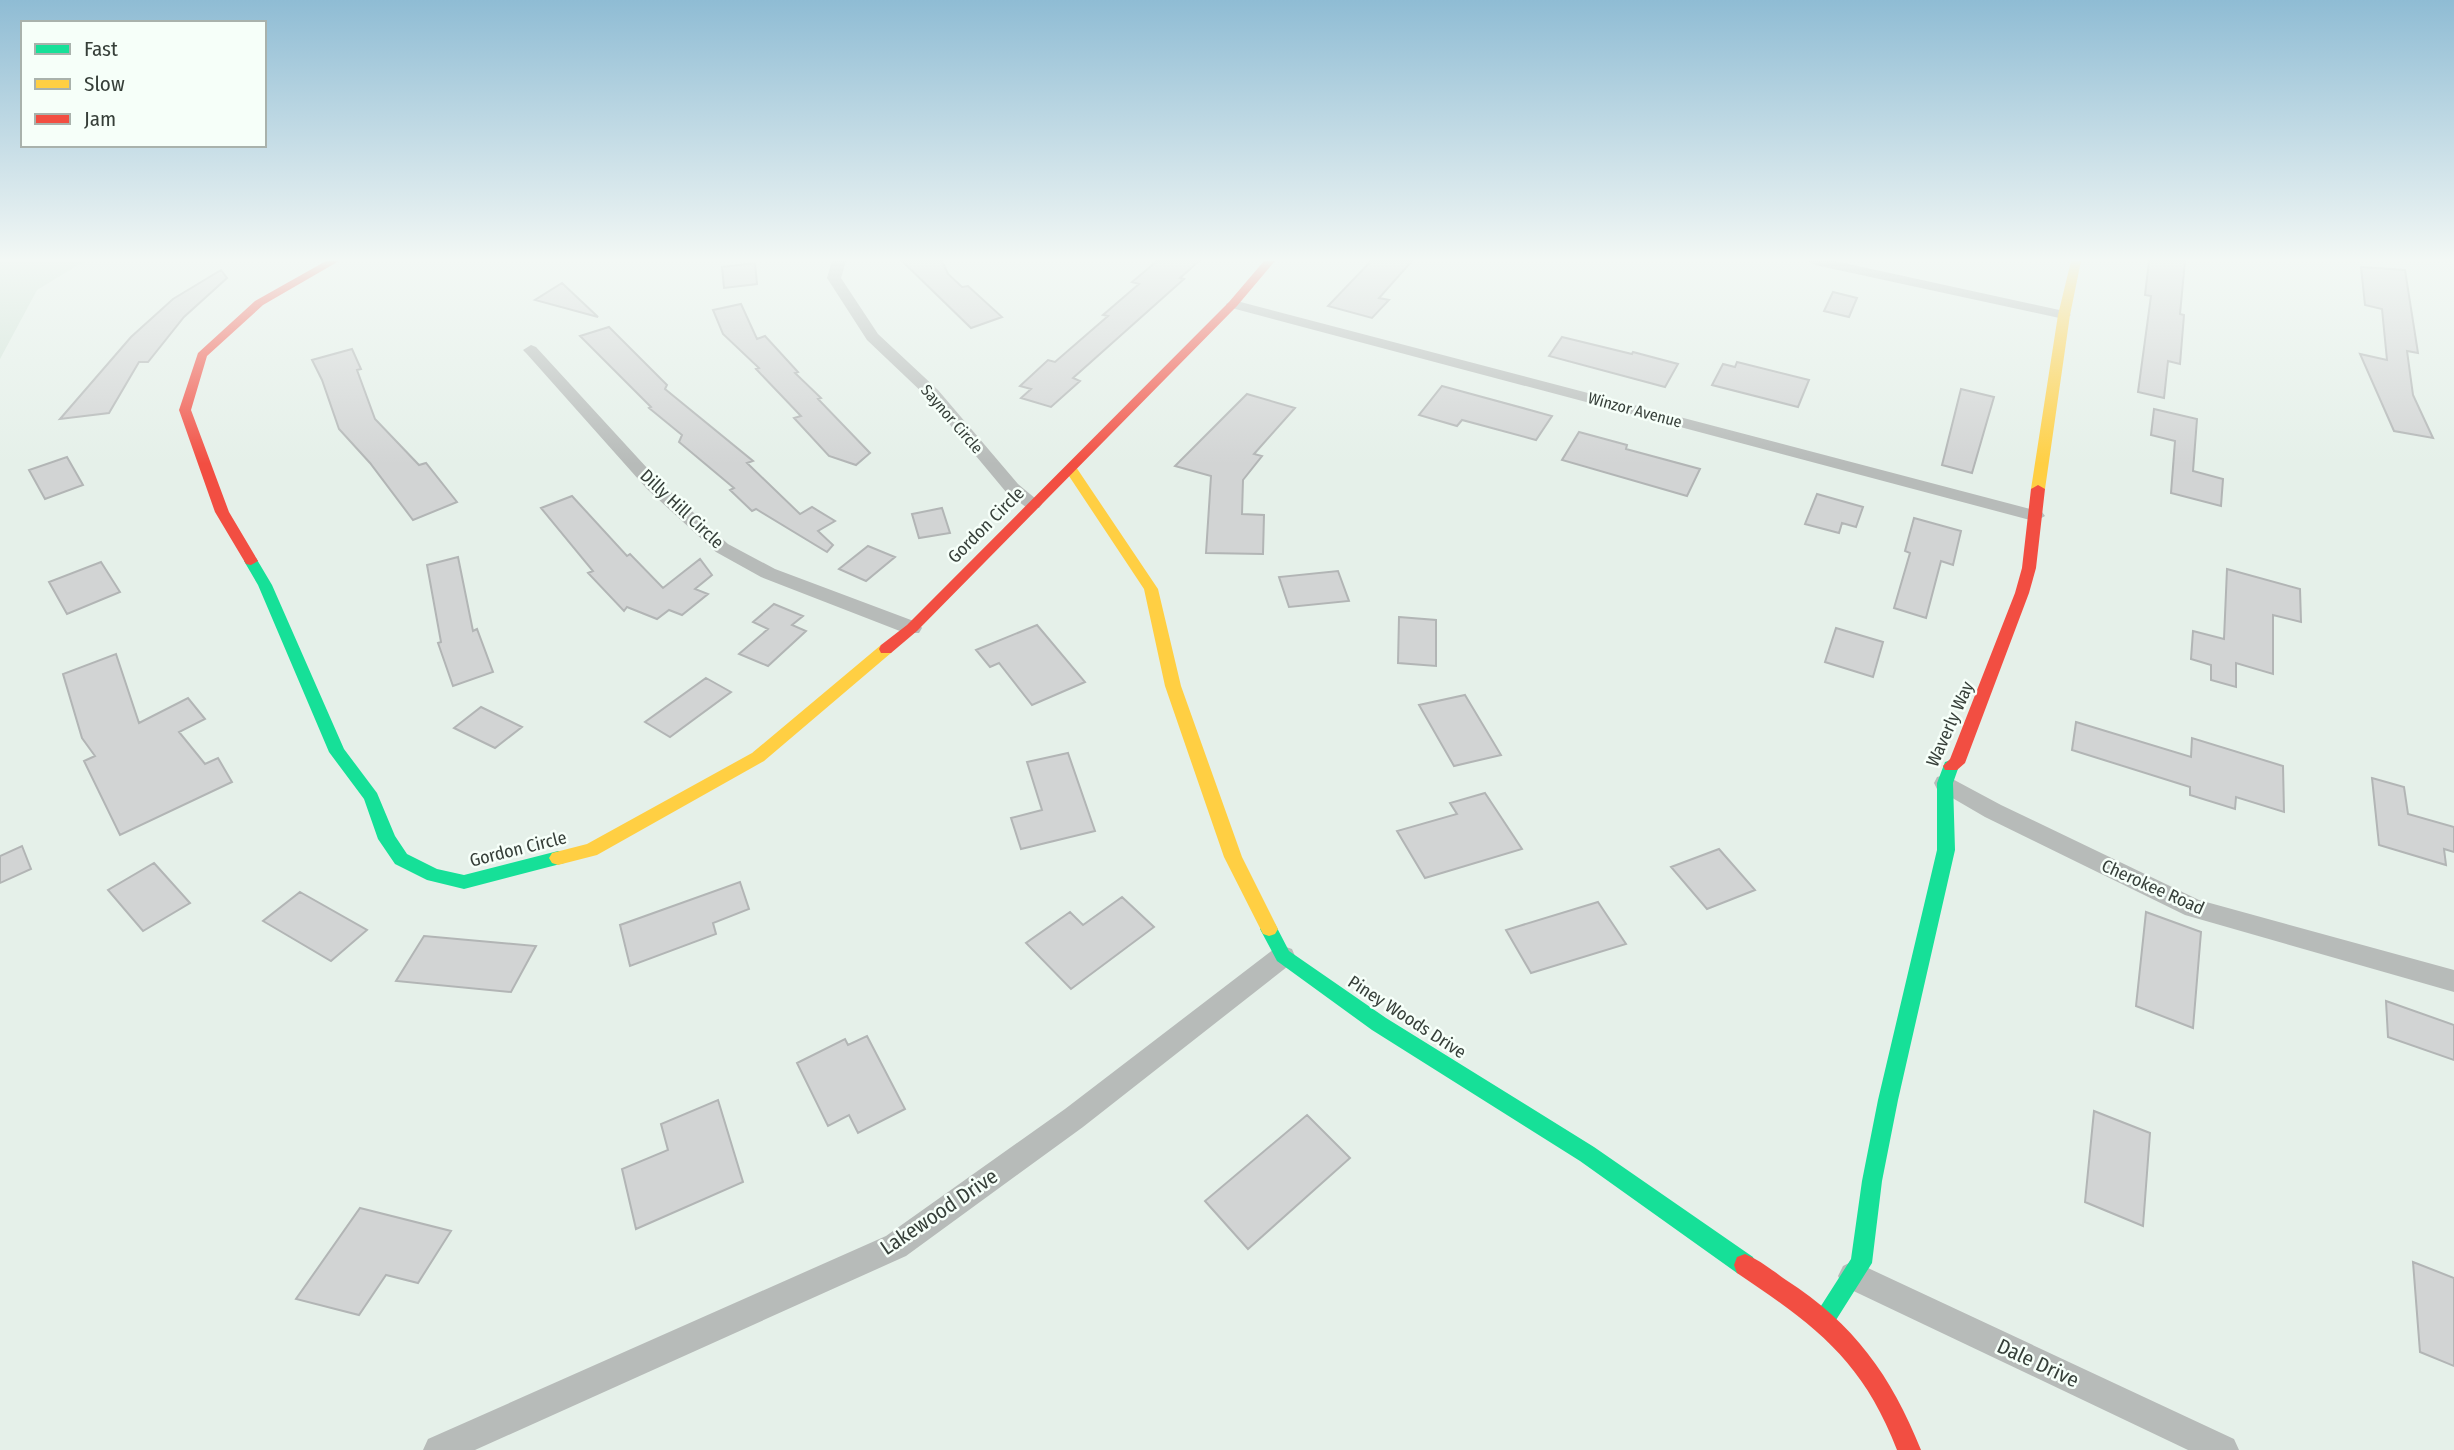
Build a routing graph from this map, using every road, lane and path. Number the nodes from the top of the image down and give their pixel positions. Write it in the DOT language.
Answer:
graph roads {
  1 [pos="231,329"];
  2 [pos="867,329"];
  3 [pos="1209,329"];
  4 [pos="1326,329"];
  5 [pos="2062,329"];
  6 [pos="531,350"];
  7 [pos="1070,470"];
  8 [pos="1033,504"];
  9 [pos="2036,516"];
  10 [pos="912,628"];
  11 [pos="1945,783"];
  12 [pos="1283,956"];
  13 [pos="2454,981"];
  14 [pos="1853,1276"];
  15 [pos="1823,1320"];
  16 [pos="439,1450"];
  17 [pos="1909,1450"];
  18 [pos="2223,1450"];
  1 -- 10 [label="street, Gordon Circle"];
  2 -- 8 [label="street, Saynor Circle"];
  3 -- 7 [label="street, Gordon Circle"];
  4 -- 9 [label="street, Winzor Avenue"];
  5 -- 9 [label="street, Waverly Way"];
  6 -- 10 [label="street, Dilly Hill Circle"];
  7 -- 8 [label="street, Gordon Circle"];
  7 -- 12 [label="street, Piney Woods Drive"];
  8 -- 10 [label="street, Gordon Circle"];
  9 -- 11 [label="street, Waverly Way"];
  11 -- 13 [label="street, Cherokee Road"];
  11 -- 14 [label="street, Waverly Way"];
  12 -- 15 [label="street, Piney Woods Drive"];
  12 -- 16 [label="street, Lakewood Drive"];
  14 -- 15 [label="street, Waverly Way"];
  14 -- 18 [label="street, Dale Drive"];
  15 -- 17 [label="street, Piney Woods Drive"];
}
